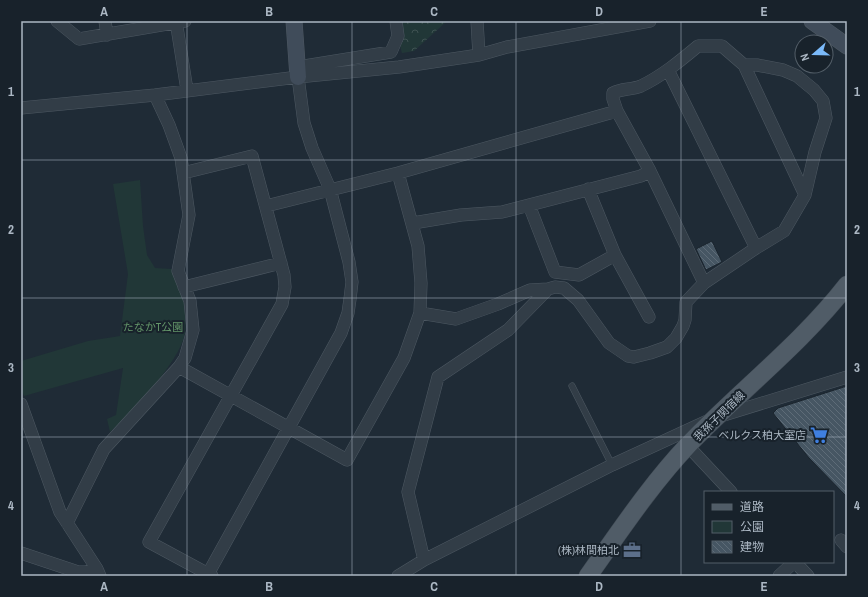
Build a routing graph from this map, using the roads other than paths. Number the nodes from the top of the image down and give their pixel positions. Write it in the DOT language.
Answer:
graph roads {
  1 [pos="57,21"];
  2 [pos="105,21"];
  3 [pos="179,21"];
  4 [pos="294,21"];
  5 [pos="396,21"];
  6 [pos="477,21"];
  7 [pos="650,21"];
  8 [pos="812,21"];
  9 [pos="107,35"];
  10 [pos="847,46"];
  11 [pos="479,55"];
  12 [pos="744,65"];
  13 [pos="668,70"];
  14 [pos="298,72"];
  15 [pos="187,90"];
  16 [pos="155,95"];
  17 [pos="21,108"];
  18 [pos="617,111"];
  19 [pos="650,171"];
  20 [pos="183,173"];
  21 [pos="398,173"];
  22 [pos="330,189"];
  23 [pos="588,189"];
  24 [pos="805,195"];
  25 [pos="529,205"];
  26 [pos="266,206"];
  27 [pos="413,223"];
  28 [pos="756,248"];
  29 [pos="616,255"];
  30 [pos="281,263"];
  31 [pos="704,283"];
  32 [pos="847,285"];
  33 [pos="184,287"];
  34 [pos="548,289"];
  35 [pos="420,313"];
  36 [pos="649,317"];
  37 [pos="179,367"];
  38 [pos="847,377"];
  39 [pos="572,386"];
  40 [pos="231,396"];
  41 [pos="21,404"];
  42 [pos="714,418"];
  43 [pos="289,429"];
  44 [pos="688,446"];
  45 [pos="612,465"];
  46 [pos="730,491"];
  47 [pos="67,523"];
  48 [pos="21,553"];
  49 [pos="424,560"];
  50 [pos="793,563"];
  51 [pos="795,563"];
  52 [pos="99,572"];
  53 [pos="210,575"];
  54 [pos="398,576"];
  55 [pos="588,576"];
  56 [pos="779,576"];
  57 [pos="808,576"];
  1 -- 9 [label="street"];
  2 -- 9 [label="street"];
  3 -- 9 [label="street"];
  3 -- 15 [label="street"];
  4 -- 14 [label="street"];
  5 -- 14 [label="street"];
  6 -- 11 [label="street"];
  7 -- 11 [label="street"];
  8 -- 10 [label="street"];
  11 -- 14 [label="street"];
  12 -- 13 [label="street"];
  12 -- 24 [label="street"];
  12 -- 24 [label="street"];
  13 -- 18 [label="street"];
  13 -- 28 [label="street"];
  14 -- 15 [label="street"];
  14 -- 22 [label="street"];
  15 -- 16 [label="street"];
  16 -- 17 [label="street"];
  16 -- 20 [label="street"];
  18 -- 19 [label="street"];
  18 -- 21 [label="street"];
  19 -- 23 [label="street"];
  19 -- 31 [label="street"];
  20 -- 26 [label="street"];
  20 -- 33 [label="street"];
  21 -- 22 [label="street"];
  21 -- 27 [label="street"];
  22 -- 26 [label="street"];
  22 -- 43 [label="street"];
  23 -- 25 [label="street"];
  23 -- 29 [label="street"];
  24 -- 28 [label="street"];
  25 -- 27 [label="street"];
  25 -- 29 [label="street"];
  26 -- 30 [label="street"];
  27 -- 35 [label="street"];
  28 -- 31 [label="street"];
  29 -- 36 [label="street"];
  30 -- 33 [label="street"];
  30 -- 40 [label="street"];
  31 -- 34 [label="street"];
  32 -- 42 [label="main road, 我孫子関宿線"];
  33 -- 37 [label="street"];
  34 -- 35 [label="street"];
  34 -- 49 [label="street"];
  35 -- 43 [label="street"];
  37 -- 40 [label="street"];
  37 -- 47 [label="street"];
  38 -- 42 [label="street"];
  39 -- 45 [label="lane"];
  40 -- 43 [label="street"];
  40 -- 53 [label="street"];
  41 -- 47 [label="street"];
  42 -- 44 [label="main road, 我孫子関宿線"];
  42 -- 45 [label="street"];
  43 -- 53 [label="street"];
  44 -- 46 [label="street"];
  44 -- 55 [label="main road, 我孫子関宿線"];
  45 -- 49 [label="street"];
  47 -- 52 [label="street"];
  48 -- 52 [label="street"];
  49 -- 54 [label="street"];
  50 -- 56 [label="street"];
  51 -- 57 [label="street"];
}
